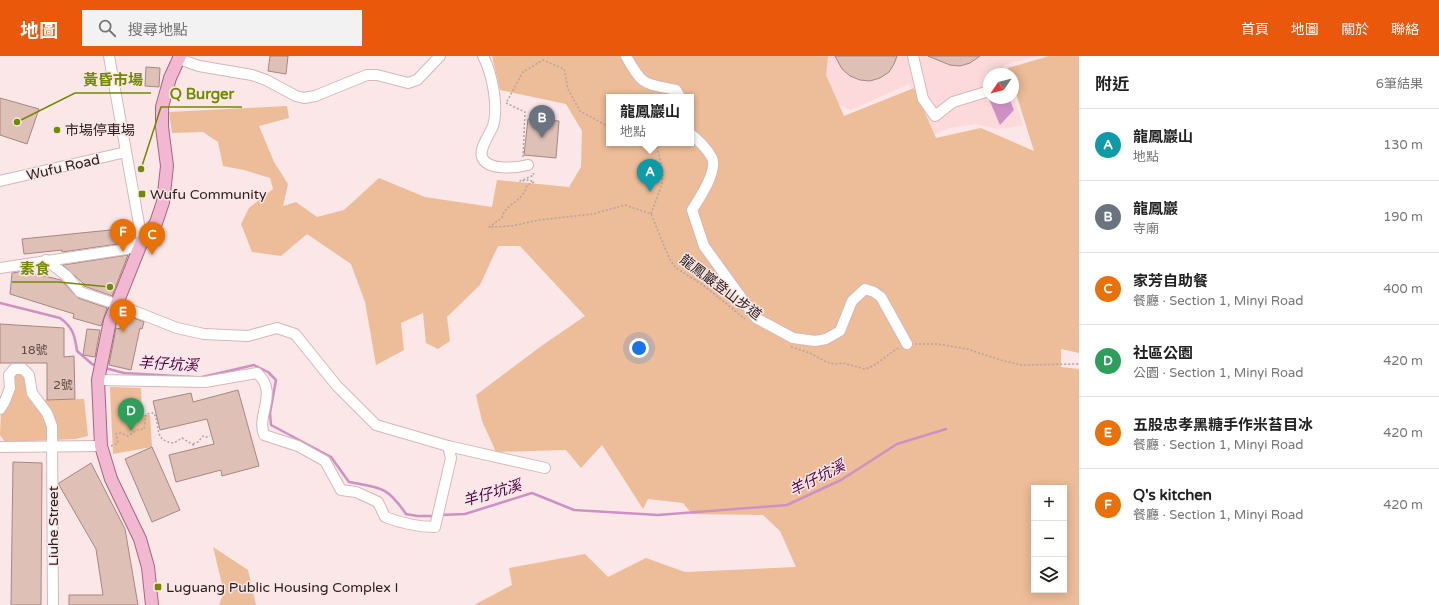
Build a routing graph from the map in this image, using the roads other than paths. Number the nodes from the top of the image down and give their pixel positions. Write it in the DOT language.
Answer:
graph roads {
  1 [pos="109,56"];
  2 [pos="440,56"];
  3 [pos="483,56"];
  4 [pos="626,56"];
  5 [pos="914,56"];
  6 [pos="179,58"];
  7 [pos="983,93"];
  8 [pos="678,94"];
  9 [pos="694,137"];
  10 [pos="126,152"];
  11 [pos="526,166"];
  12 [pos="0,181"];
  13 [pos="142,241"];
  14 [pos="46,260"];
  15 [pos="3,267"];
  16 [pos="116,304"];
  17 [pos="907,344"];
  18 [pos="98,380"];
  19 [pos="0,409"];
  20 [pos="448,446"];
  21 [pos="0,447"];
  22 [pos="53,447"];
  23 [pos="101,448"];
  24 [pos="545,468"];
  25 [pos="53,605"];
  26 [pos="152,605"];
  1 -- 10 [label="street"];
  2 -- 6 [label="street"];
  3 -- 11 [label="street"];
  4 -- 8 [label="street"];
  5 -- 7 [label="street"];
  6 -- 13 [label="main road"];
  9 -- 17 [label="street"];
  10 -- 12 [label="street, Wufu Road"];
  10 -- 13 [label="street"];
  13 -- 14 [label="street"];
  13 -- 16 [label="main road"];
  14 -- 15 [label="street"];
  14 -- 16 [label="street"];
  16 -- 18 [label="main road"];
  16 -- 20 [label="street"];
  18 -- 20 [label="street"];
  18 -- 23 [label="main road"];
  19 -- 22 [label="street, Liuhe Street"];
  20 -- 24 [label="street"];
  21 -- 22 [label="street"];
  22 -- 23 [label="street"];
  22 -- 25 [label="street, Liuhe Street"];
  23 -- 26 [label="main road"];
}
